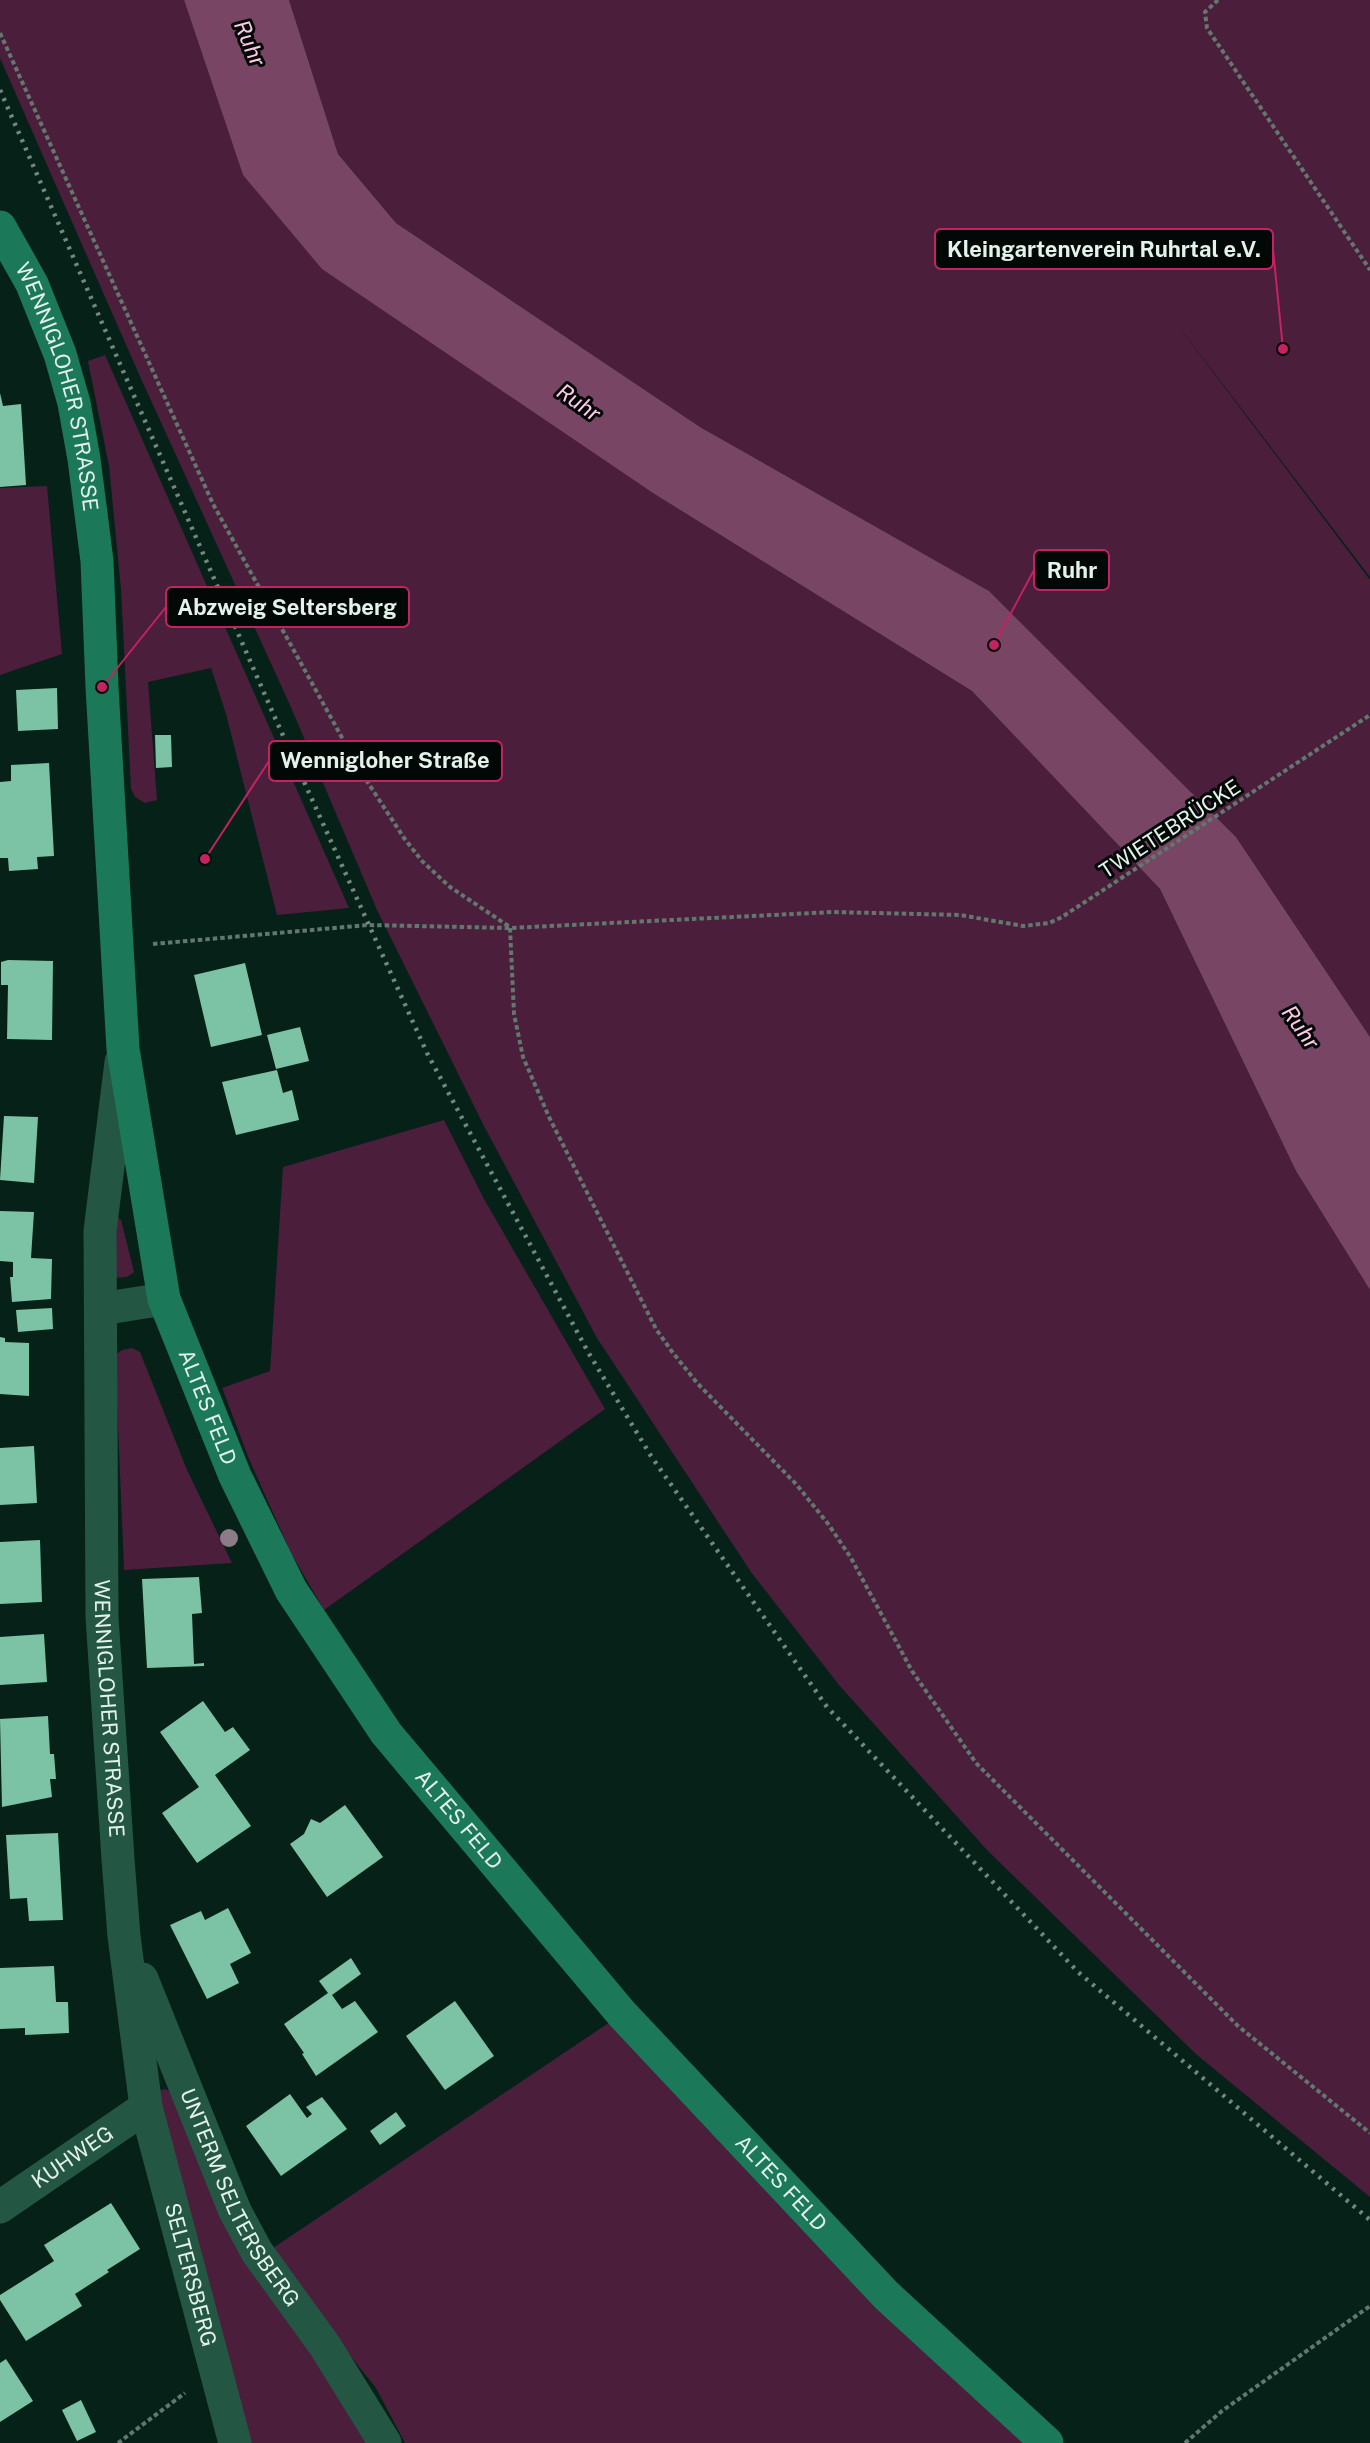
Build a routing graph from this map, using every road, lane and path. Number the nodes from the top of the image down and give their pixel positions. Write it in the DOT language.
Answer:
graph roads {
  1 [pos="1218,0"];
  2 [pos="0,33"];
  3 [pos="0,227"];
  4 [pos="1370,270"];
  5 [pos="1370,716"];
  6 [pos="510,928"];
  7 [pos="117,947"];
  8 [pos="123,1049"];
  9 [pos="164,1299"];
  10 [pos="100,1309"];
  11 [pos="124,1936"];
  12 [pos="146,2107"];
  13 [pos="1370,2133"];
  14 [pos="0,2207"];
  15 [pos="1370,2306"];
  16 [pos="179,2398"];
  17 [pos="118,2443"];
  18 [pos="235,2443"];
  19 [pos="384,2443"];
  20 [pos="1047,2443"];
  21 [pos="1185,2443"];
  1 -- 4 [label="path"];
  2 -- 6 [label="path"];
  3 -- 7 [label="main road, WENNIGLOHER STRASSE"];
  5 -- 6 [label="path, TWIETEBRÜCKE"];
  6 -- 7 [label="path, TWIETEBRÜCKE"];
  6 -- 13 [label="path"];
  7 -- 8 [label="main road, WENNIGLOHER STRASSE"];
  8 -- 9 [label="main road, ALTES FELD"];
  8 -- 10 [label="street, WENNIGLOHER STRASSE"];
  9 -- 10 [label="street"];
  9 -- 20 [label="main road, ALTES FELD"];
  10 -- 11 [label="street, WENNIGLOHER STRASSE"];
  11 -- 12 [label="street, WENNIGLOHER STRASSE"];
  11 -- 19 [label="street, UNTERM SELTERSBERG"];
  12 -- 14 [label="street, KUHWEG"];
  12 -- 18 [label="street, SELTERSBERG"];
  15 -- 21 [label="path"];
  16 -- 17 [label="path"];
}
